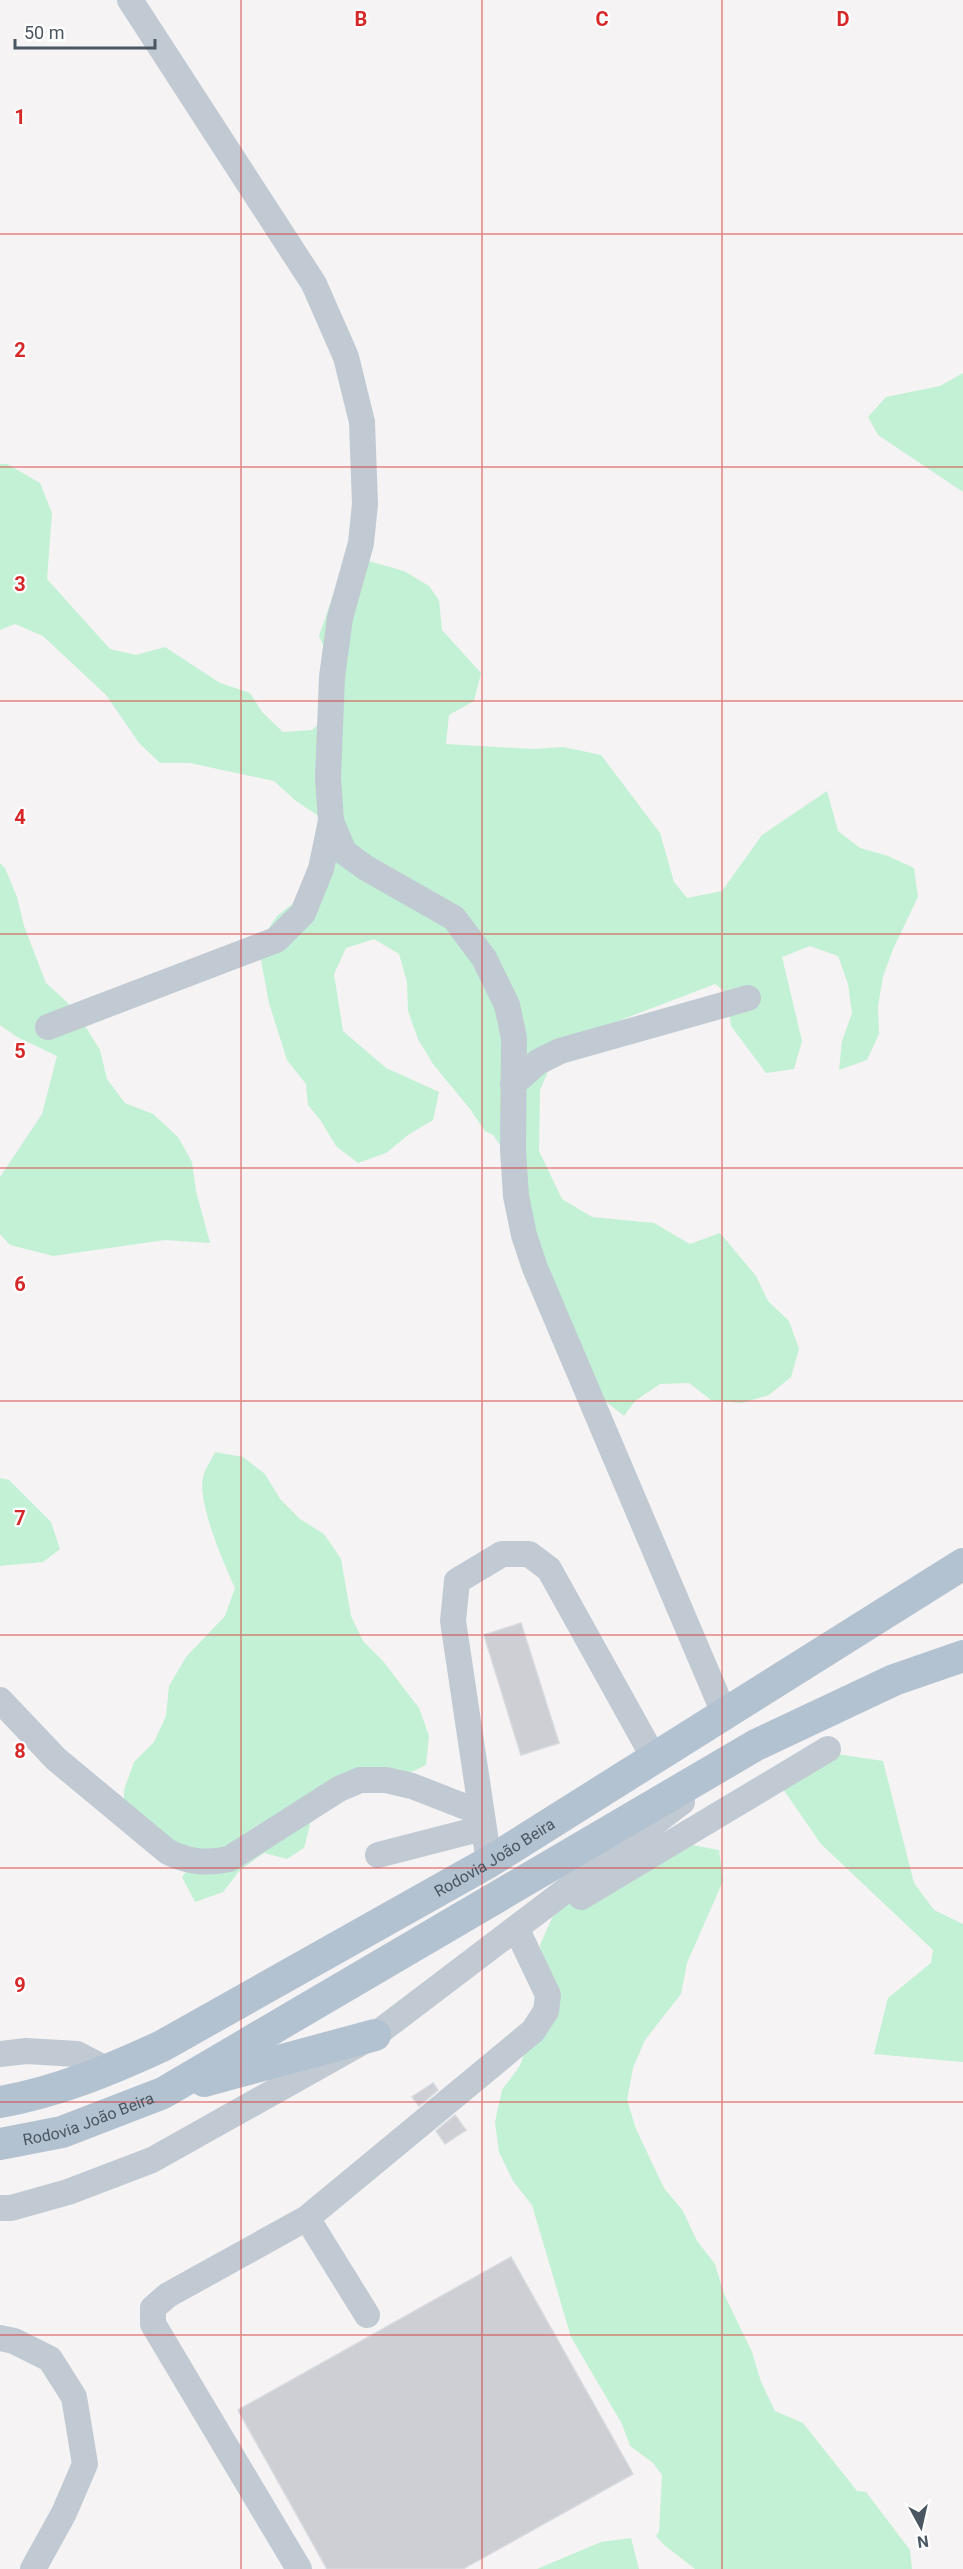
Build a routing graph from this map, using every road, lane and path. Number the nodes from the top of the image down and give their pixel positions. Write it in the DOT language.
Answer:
graph roads {
  1 [pos="130,0"];
  2 [pos="331,821"];
  3 [pos="748,998"];
  4 [pos="48,1027"];
  5 [pos="513,1084"];
  6 [pos="963,1564"];
  7 [pos="963,1656"];
  8 [pos="0,1700"];
  9 [pos="724,1713"];
  10 [pos="756,1745"];
  11 [pos="828,1749"];
  12 [pos="654,1758"];
  13 [pos="482,1820"];
  14 [pos="378,1855"];
  15 [pos="489,1862"];
  16 [pos="519,1934"];
  17 [pos="477,1959"];
  18 [pos="375,2035"];
  19 [pos="0,2054"];
  20 [pos="108,2070"];
  21 [pos="163,2093"];
  22 [pos="0,2102"];
  23 [pos="0,2144"];
  24 [pos="0,2208"];
  25 [pos="307,2218"];
  26 [pos="367,2315"];
  27 [pos="0,2338"];
  28 [pos="33,2569"];
  29 [pos="300,2569"];
  1 -- 2 [label="street"];
  2 -- 4 [label="street"];
  2 -- 5 [label="street"];
  3 -- 5 [label="street"];
  5 -- 9 [label="street"];
  6 -- 9 [label="main road, Rodovia João Beira"];
  7 -- 10 [label="main road, Rodovia João Beira"];
  8 -- 13 [label="street"];
  9 -- 12 [label="main road, Rodovia João Beira"];
  10 -- 17 [label="street"];
  10 -- 21 [label="main road, Rodovia João Beira"];
  11 -- 16 [label="street"];
  12 -- 13 [label="street"];
  12 -- 15 [label="main road, Rodovia João Beira"];
  13 -- 14 [label="street"];
  13 -- 15 [label="street"];
  15 -- 20 [label="main road, Rodovia João Beira"];
  16 -- 17 [label="street"];
  16 -- 25 [label="street"];
  17 -- 18 [label="street"];
  18 -- 21 [label="main road"];
  18 -- 24 [label="street"];
  19 -- 20 [label="street"];
  20 -- 22 [label="main road, Rodovia João Beira"];
  21 -- 23 [label="main road, Rodovia João Beira"];
  25 -- 26 [label="street"];
  25 -- 29 [label="street"];
  27 -- 28 [label="street"];
}
